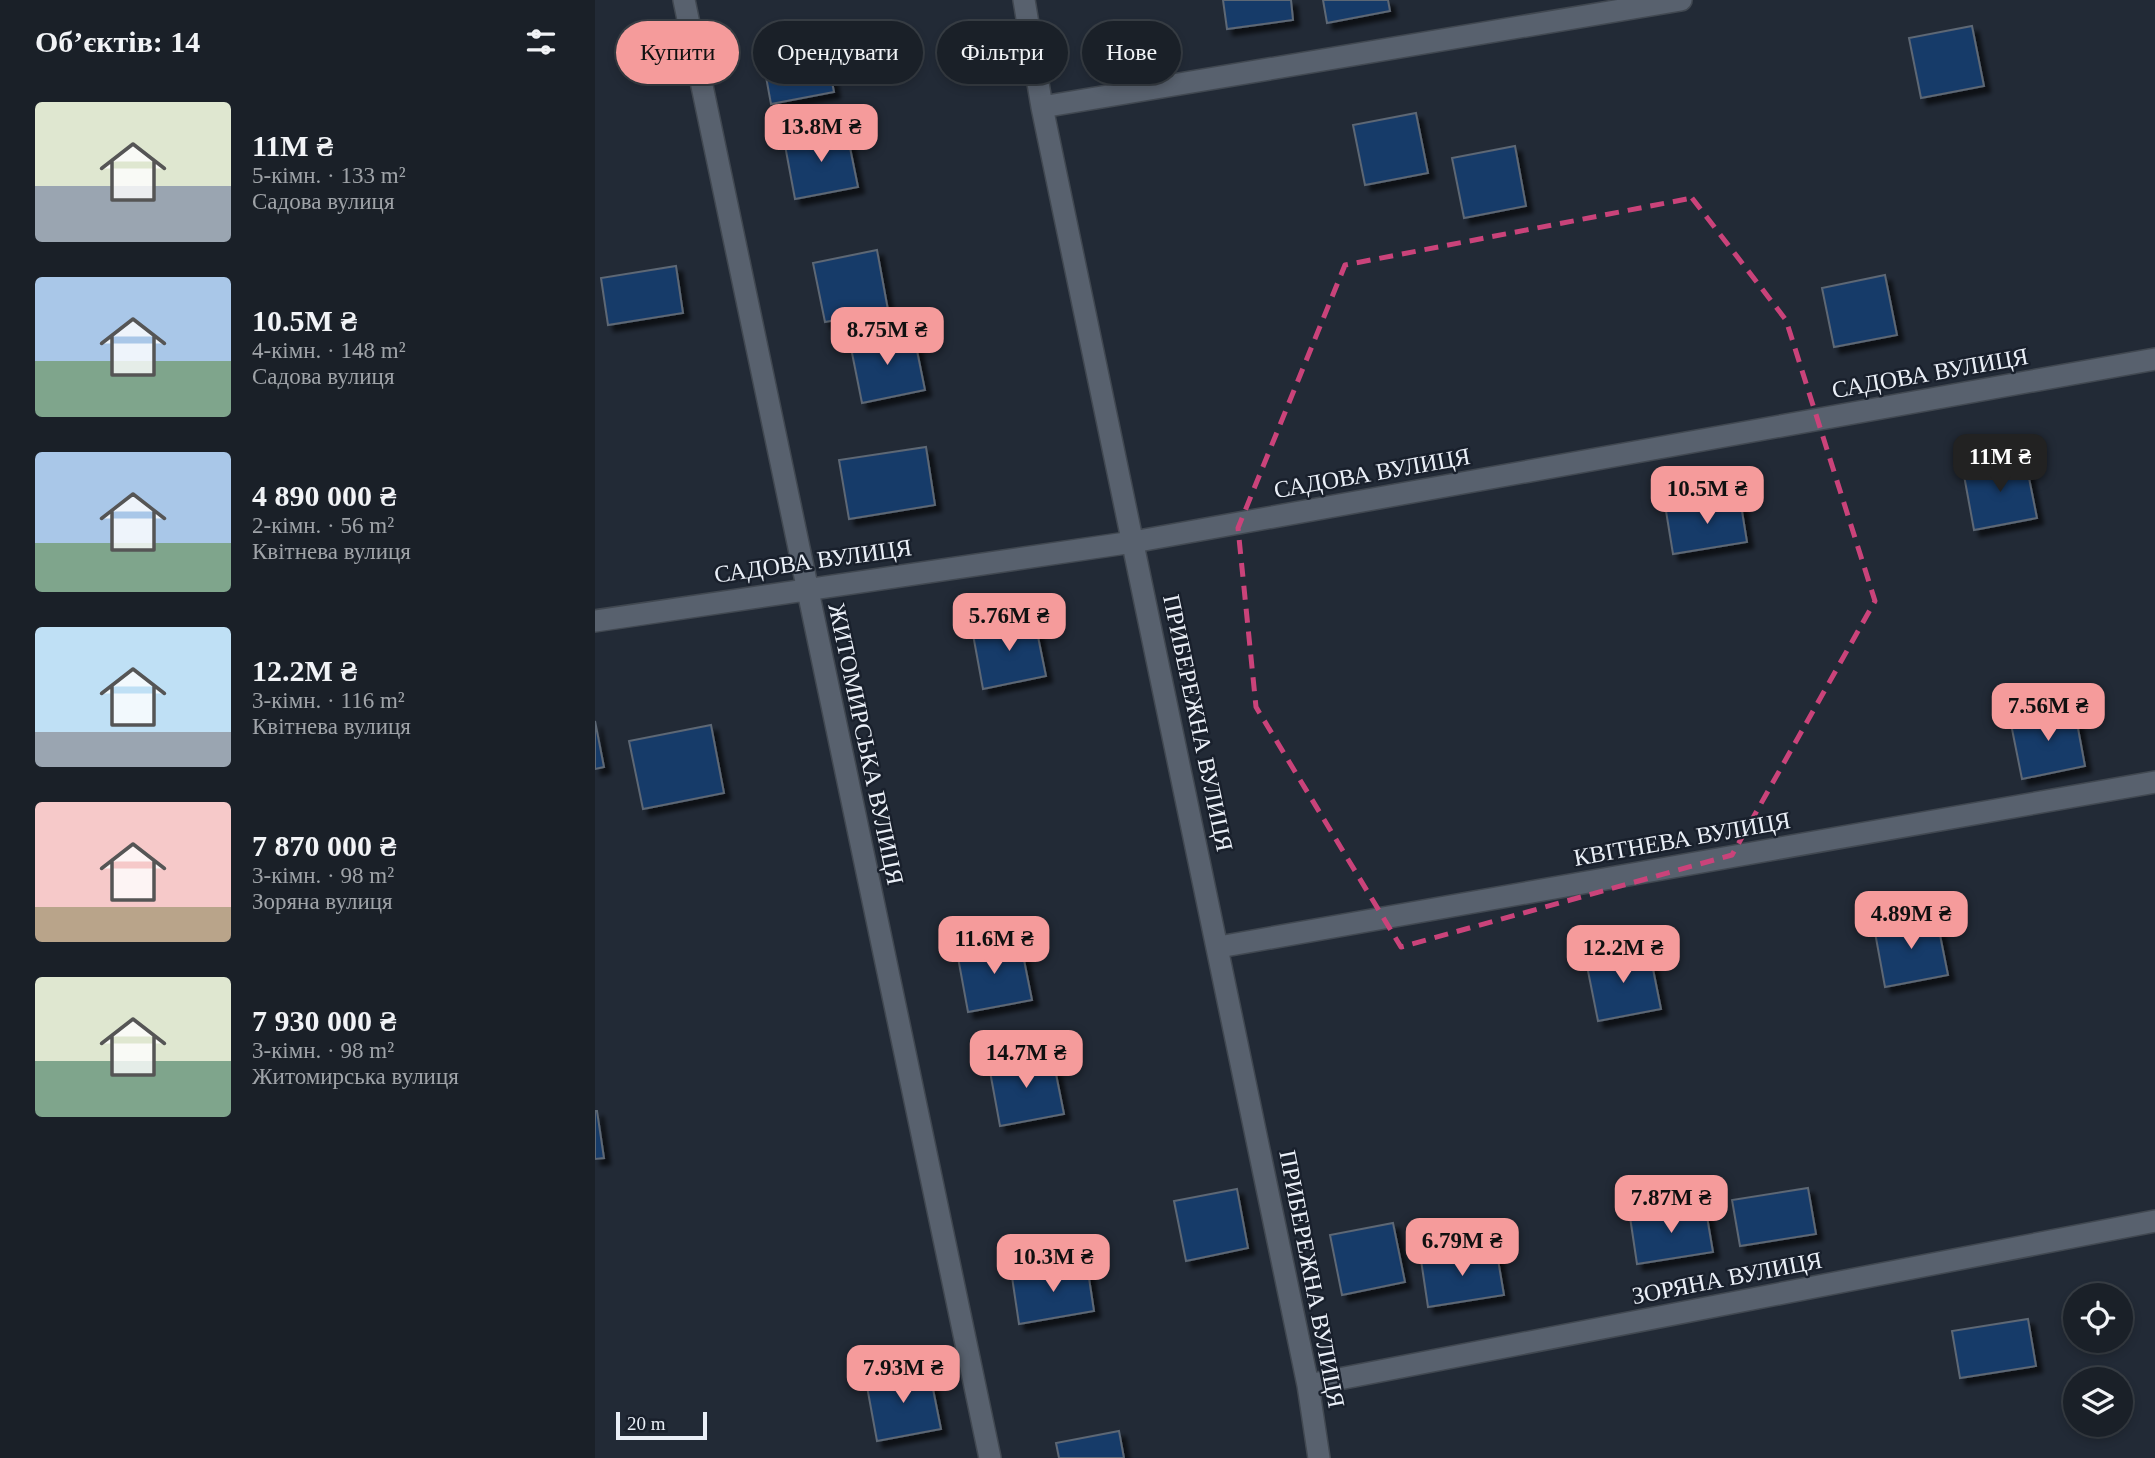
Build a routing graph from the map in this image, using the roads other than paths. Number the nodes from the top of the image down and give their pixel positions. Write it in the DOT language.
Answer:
graph roads {
  1 [pos="684,0"];
  2 [pos="1024,0"];
  3 [pos="1681,0"];
  4 [pos="1042,107"];
  5 [pos="2155,359"];
  6 [pos="1133,542"];
  7 [pos="807,588"];
  8 [pos="595,621"];
  9 [pos="2155,782"];
  10 [pos="1219,947"];
  11 [pos="2155,1221"];
  12 [pos="1308,1385"];
  13 [pos="990,1458"];
  14 [pos="1319,1458"];
  1 -- 7 [label="street, ЖИТОМИРСЬКА ВУЛИЦЯ"];
  2 -- 4 [label="street, ПРИБЕРЕЖНА ВУЛИЦЯ"];
  3 -- 4 [label="street"];
  4 -- 6 [label="street, ПРИБЕРЕЖНА ВУЛИЦЯ"];
  5 -- 6 [label="street, САДОВА ВУЛИЦЯ"];
  6 -- 7 [label="street, САДОВА ВУЛИЦЯ"];
  6 -- 10 [label="street, ПРИБЕРЕЖНА ВУЛИЦЯ"];
  7 -- 8 [label="street, САДОВА ВУЛИЦЯ"];
  7 -- 13 [label="street, ЖИТОМИРСЬКА ВУЛИЦЯ"];
  9 -- 10 [label="street, КВІТНЕВА ВУЛИЦЯ"];
  10 -- 12 [label="street, ПРИБЕРЕЖНА ВУЛИЦЯ"];
  11 -- 12 [label="street, ЗОРЯНА ВУЛИЦЯ"];
  12 -- 14 [label="street, ПРИБЕРЕЖНА ВУЛИЦЯ"];
}
